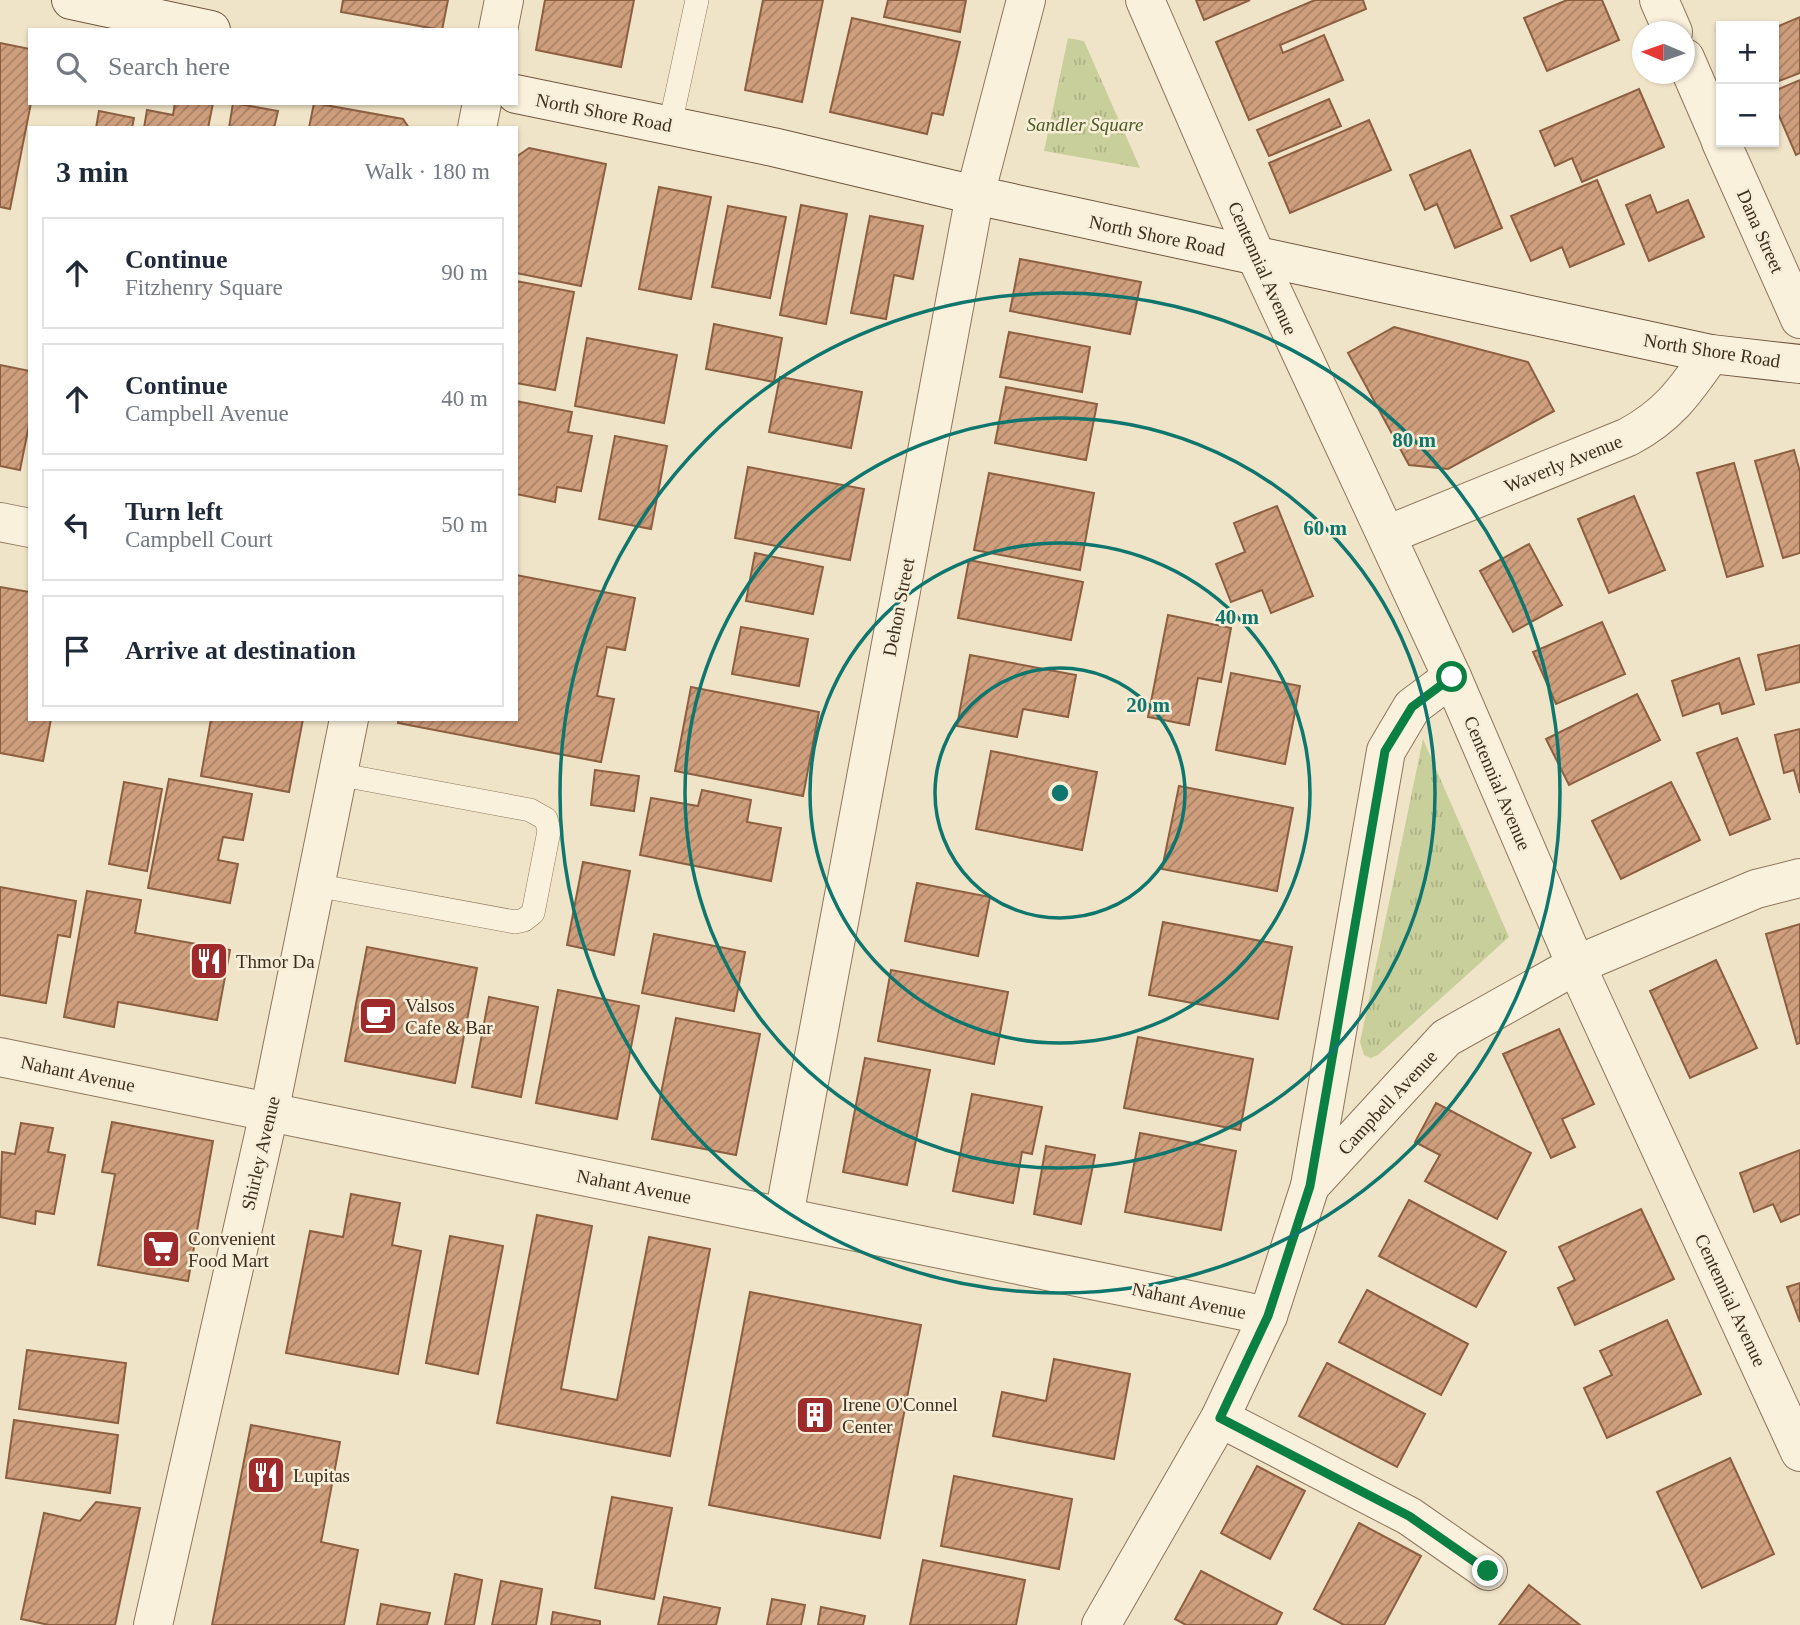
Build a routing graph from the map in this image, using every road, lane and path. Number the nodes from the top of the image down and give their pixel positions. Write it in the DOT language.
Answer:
graph roads {
  1 [pos="71,0"];
  2 [pos="505,0"];
  3 [pos="697,0"];
  4 [pos="1026,0"];
  5 [pos="1145,0"];
  6 [pos="1659,0"];
  7 [pos="1668,21"];
  8 [pos="202,28"];
  9 [pos="498,28"];
  10 [pos="1695,81"];
  11 [pos="518,94"];
  12 [pos="482,105"];
  13 [pos="670,125"];
  14 [pos="477,126"];
  15 [pos="1716,130"];
  16 [pos="1723,147"];
  17 [pos="975,195"];
  18 [pos="1256,256"];
  19 [pos="1800,319"];
  20 [pos="1712,354"];
  21 [pos="1800,364"];
  22 [pos="0,522"];
  23 [pos="28,528"];
  24 [pos="1387,535"];
  25 [pos="1452,677"];
  26 [pos="348,721"];
  27 [pos="337,774"];
  28 [pos="1800,878"];
  29 [pos="315,885"];
  30 [pos="1576,965"];
  31 [pos="0,1057"];
  32 [pos="269,1113"];
  33 [pos="1310,1186"];
  34 [pos="784,1216"];
  35 [pos="1268,1316"];
  36 [pos="1790,1400"];
  37 [pos="1220,1418"];
  38 [pos="1800,1452"];
  39 [pos="1488,1571"];
  40 [pos="153,1625"];
  41 [pos="1101,1625"];
  1 -- 8 [label="street"];
  2 -- 9 [label="street"];
  3 -- 13 [label="lane"];
  4 -- 17 [label="street, Dehon Street"];
  5 -- 18 [label="street, Centennial Avenue"];
  6 -- 7 [label="street"];
  10 -- 15 [label="street, Dana Street"];
  11 -- 13 [label="street, North Shore Road"];
  12 -- 14 [label="street"];
  13 -- 17 [label="street, North Shore Road"];
  16 -- 19 [label="street, Dana Street"];
  17 -- 18 [label="street, North Shore Road"];
  17 -- 34 [label="street, Dehon Street"];
  18 -- 20 [label="street, North Shore Road"];
  18 -- 24 [label="street, Centennial Avenue"];
  20 -- 21 [label="street, North Shore Road"];
  20 -- 24 [label="street, Waverly Avenue"];
  22 -- 23 [label="street"];
  24 -- 25 [label="street, Centennial Avenue"];
  25 -- 30 [label="street, Centennial Avenue"];
  25 -- 33 [label="street"];
  26 -- 27 [label="street, Shirley Avenue"];
  27 -- 29 [label="street, Shirley Avenue"];
  27 -- 29 [label="lane"];
  28 -- 30 [label="street, Campbell Avenue"];
  29 -- 32 [label="street, Shirley Avenue"];
  30 -- 33 [label="street, Campbell Avenue"];
  30 -- 36 [label="street, Centennial Avenue"];
  31 -- 32 [label="street, Nahant Avenue"];
  32 -- 34 [label="street, Nahant Avenue"];
  32 -- 40 [label="street, Shirley Avenue"];
  33 -- 35 [label="street, Campbell Avenue"];
  34 -- 35 [label="street, Nahant Avenue"];
  35 -- 37 [label="street, Campbell Avenue"];
  36 -- 38 [label="street, Centennial Avenue"];
  37 -- 39 [label="street"];
  37 -- 41 [label="street, Campbell Avenue"];
}
